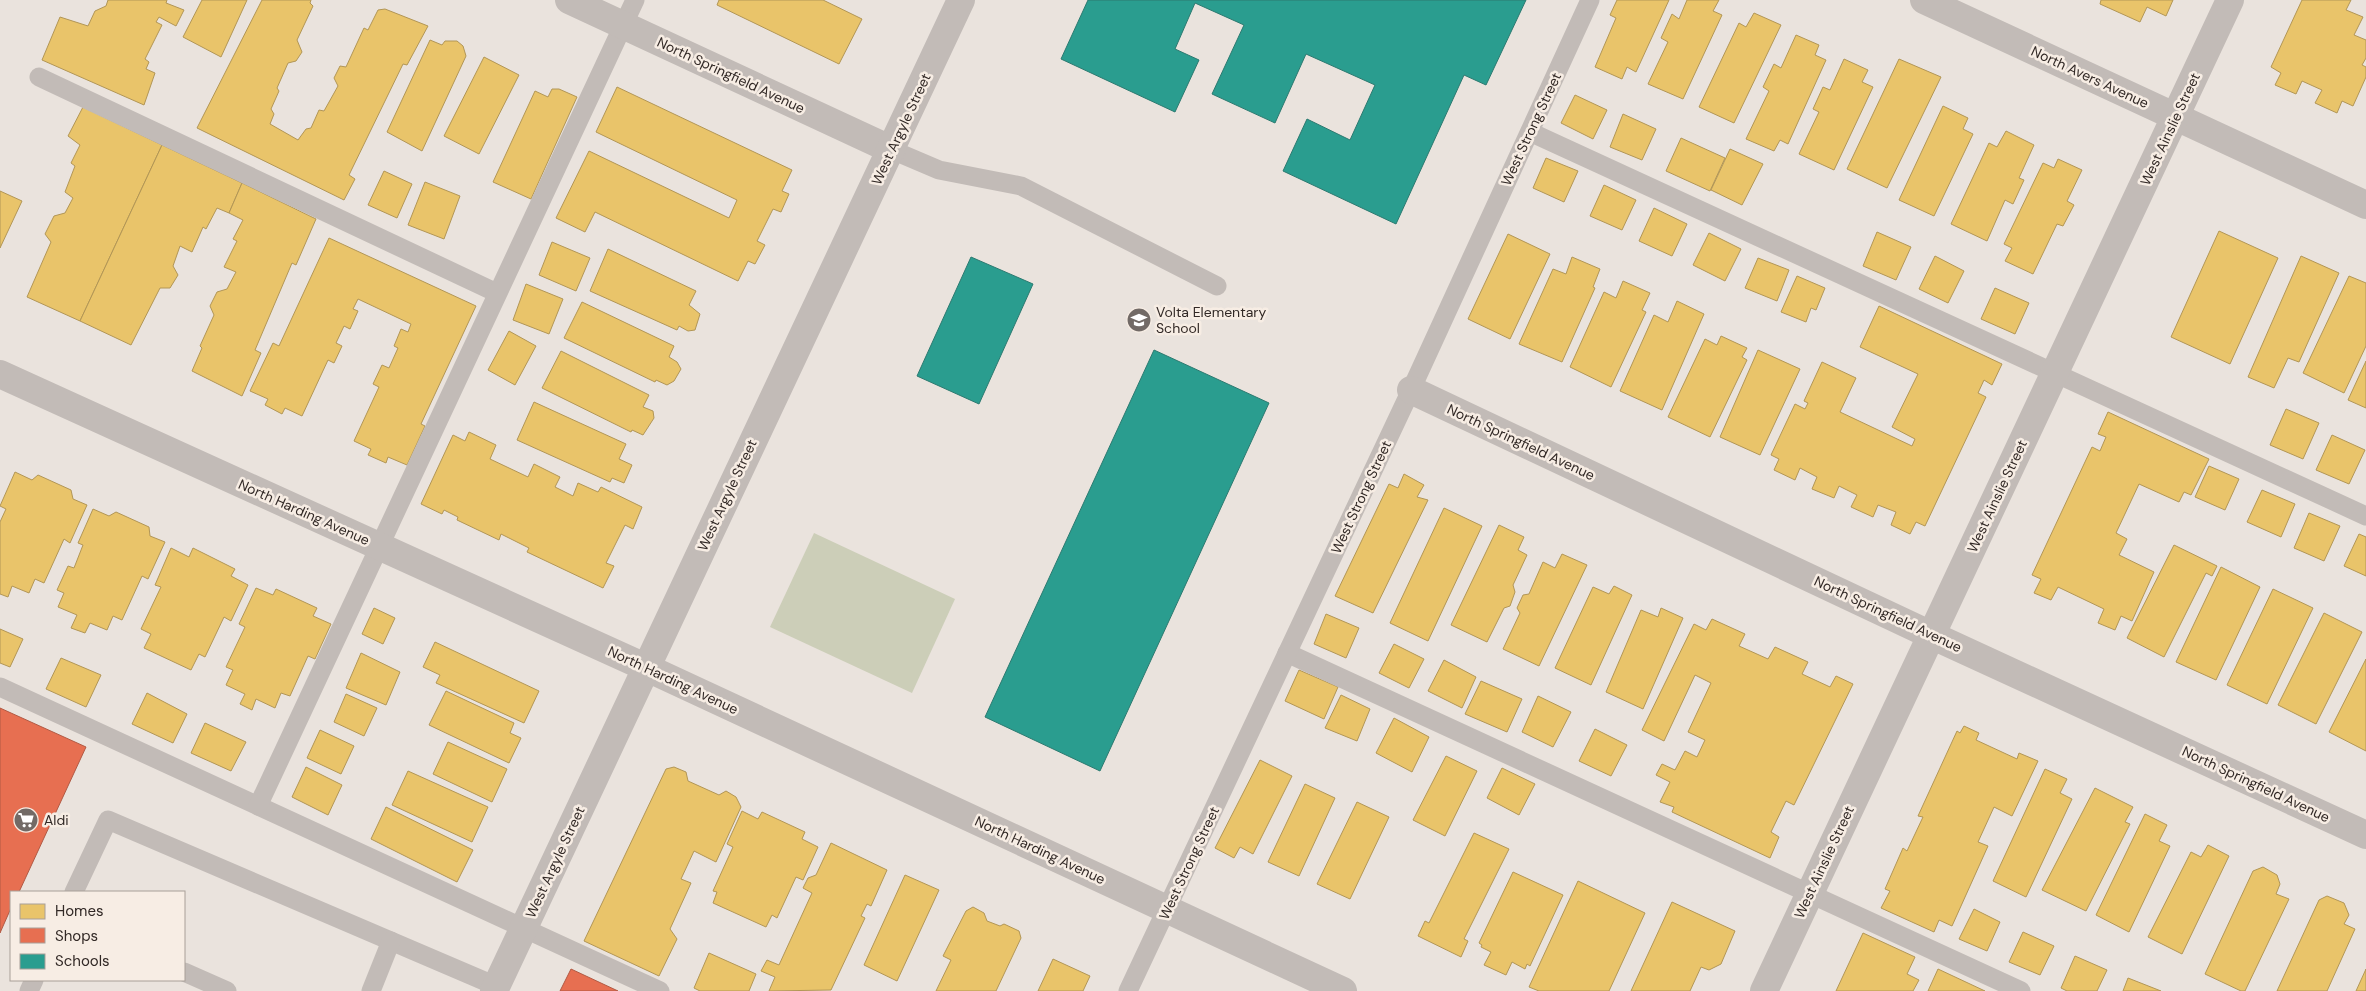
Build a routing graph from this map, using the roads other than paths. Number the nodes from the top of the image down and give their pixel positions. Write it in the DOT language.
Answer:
graph roads {
  1 [pos="569,0"];
  2 [pos="635,0"];
  3 [pos="960,0"];
  4 [pos="1590,0"];
  5 [pos="1924,0"];
  6 [pos="2230,0"];
  7 [pos="623,25"];
  8 [pos="39,77"];
  9 [pos="2176,117"];
  10 [pos="1530,132"];
  11 [pos="892,150"];
  12 [pos="2366,205"];
  13 [pos="1218,286"];
  14 [pos="497,293"];
  15 [pos="2055,372"];
  16 [pos="0,374"];
  17 [pos="1411,390"];
  18 [pos="2366,516"];
  19 [pos="379,546"];
  20 [pos="1931,635"];
  21 [pos="1287,653"];
  22 [pos="646,667"];
  23 [pos="0,687"];
  24 [pos="258,806"];
  25 [pos="2366,835"];
  26 [pos="74,891"];
  27 [pos="1810,892"];
  28 [pos="1167,909"];
  29 [pos="524,928"];
  30 [pos="391,941"];
  31 [pos="185,972"];
  32 [pos="495,989"];
  33 [pos="227,991"];
  34 [pos="371,991"];
  35 [pos="660,991"];
  36 [pos="1128,991"];
  37 [pos="1342,991"];
  38 [pos="1764,991"];
  39 [pos="2021,991"];
  1 -- 7 [label="street, North Springfield Avenue"];
  2 -- 7 [label="lane"];
  3 -- 11 [label="street, West Argyle Street"];
  4 -- 10 [label="lane, West Strong Street"];
  5 -- 9 [label="street, North Avers Avenue"];
  6 -- 9 [label="street, West Ainslie Street"];
  7 -- 11 [label="street, North Springfield Avenue"];
  7 -- 14 [label="lane"];
  8 -- 14 [label="lane"];
  9 -- 12 [label="street, North Avers Avenue"];
  9 -- 15 [label="street, West Ainslie Street"];
  10 -- 15 [label="lane"];
  10 -- 17 [label="lane, West Strong Street"];
  11 -- 13 [label="lane"];
  11 -- 22 [label="street, West Argyle Street"];
  14 -- 19 [label="lane"];
  15 -- 18 [label="lane"];
  15 -- 20 [label="street, West Ainslie Street"];
  16 -- 19 [label="street, North Harding Avenue"];
  17 -- 20 [label="street, North Springfield Avenue"];
  17 -- 21 [label="lane, West Strong Street"];
  19 -- 22 [label="street, North Harding Avenue"];
  19 -- 24 [label="lane"];
  20 -- 25 [label="street, North Springfield Avenue"];
  20 -- 27 [label="street, West Ainslie Street"];
  21 -- 27 [label="lane"];
  21 -- 28 [label="lane, West Strong Street"];
  22 -- 28 [label="street, North Harding Avenue"];
  22 -- 29 [label="street, West Argyle Street"];
  23 -- 24 [label="lane"];
  24 -- 29 [label="lane"];
  26 -- 30 [label="lane"];
  27 -- 38 [label="street, West Ainslie Street"];
  27 -- 39 [label="lane"];
  28 -- 36 [label="lane, West Strong Street"];
  28 -- 37 [label="street, North Harding Avenue"];
  29 -- 32 [label="street, West Argyle Street"];
  29 -- 35 [label="lane"];
  30 -- 32 [label="lane"];
  30 -- 34 [label="lane"];
  31 -- 33 [label="lane"];
}
